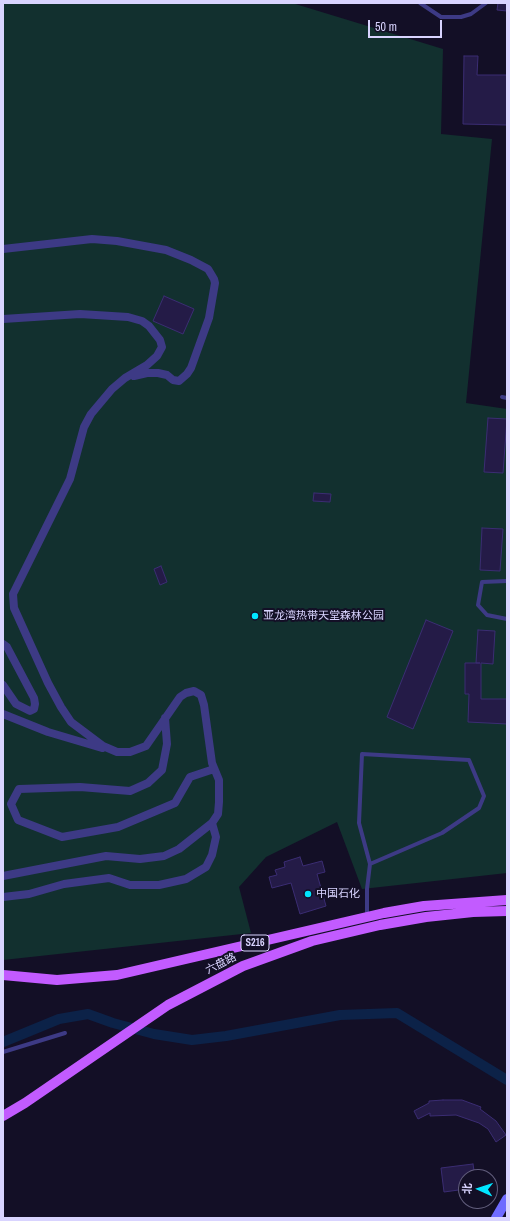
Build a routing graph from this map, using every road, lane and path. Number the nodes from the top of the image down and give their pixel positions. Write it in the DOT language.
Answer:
graph roads {
  1 [pos="420,3"];
  2 [pos="486,3"];
  3 [pos="3,250"];
  4 [pos="3,319"];
  5 [pos="125,378"];
  6 [pos="502,397"];
  7 [pos="507,398"];
  8 [pos="507,581"];
  9 [pos="507,618"];
  10 [pos="3,644"];
  11 [pos="3,685"];
  12 [pos="3,714"];
  13 [pos="165,718"];
  14 [pos="116,752"];
  15 [pos="214,769"];
  16 [pos="212,823"];
  17 [pos="370,864"];
  18 [pos="3,876"];
  19 [pos="3,897"];
  20 [pos="507,900"];
  21 [pos="507,911"];
  22 [pos="367,917"];
  23 [pos="3,975"];
  24 [pos="65,1033"];
  25 [pos="3,1052"];
  26 [pos="3,1116"];
  27 [pos="507,1199"];
  28 [pos="496,1218"];
  1 -- 2 [label="lane"];
  3 -- 5 [label="street"];
  4 -- 5 [label="street"];
  5 -- 14 [label="street"];
  6 -- 7 [label="lane"];
  8 -- 9 [label="lane"];
  10 -- 11 [label="street"];
  12 -- 14 [label="street"];
  13 -- 14 [label="street"];
  13 -- 15 [label="street"];
  13 -- 15 [label="street"];
  15 -- 16 [label="street"];
  16 -- 18 [label="street"];
  16 -- 19 [label="street"];
  17 -- 17 [label="lane"];
  17 -- 22 [label="lane"];
  20 -- 22 [label="main road, 六盘路 / S216"];
  21 -- 26 [label="main road, 六盘路 / S216"];
  22 -- 23 [label="main road, 六盘路 / S216"];
  24 -- 25 [label="lane"];
  27 -- 28 [label="street"];
}
